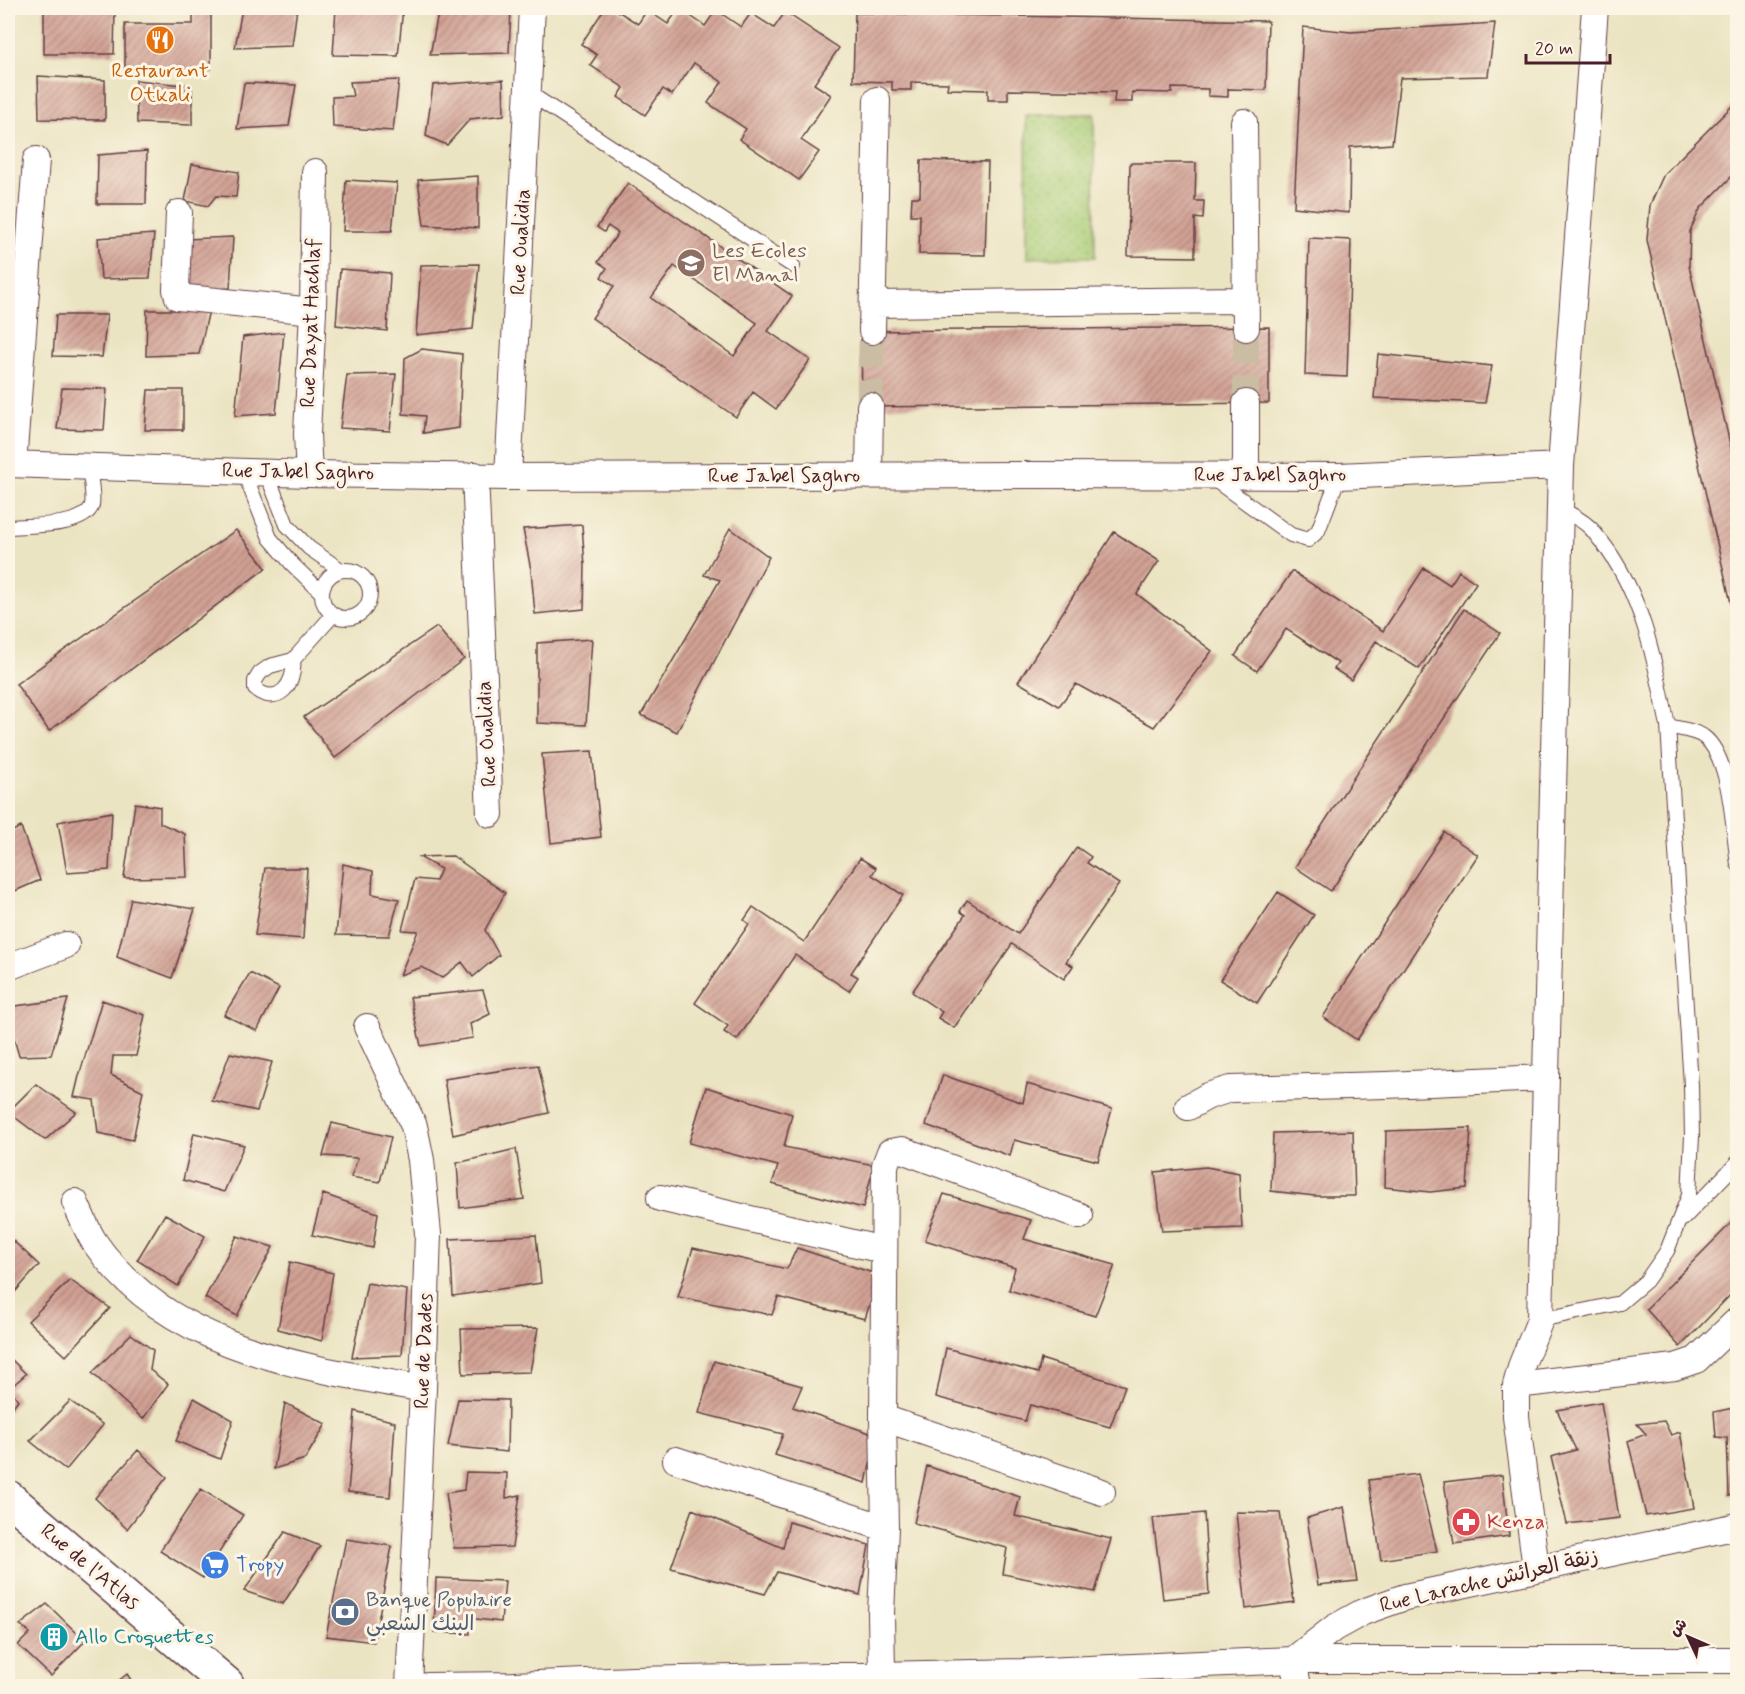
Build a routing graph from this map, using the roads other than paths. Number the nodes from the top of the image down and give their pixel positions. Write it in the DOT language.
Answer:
graph roads {
  1 [pos="532,8"];
  2 [pos="1595,8"];
  3 [pos="529,93"];
  4 [pos="877,100"];
  5 [pos="1244,122"];
  6 [pos="36,160"];
  7 [pos="315,172"];
  8 [pos="179,213"];
  9 [pos="793,266"];
  10 [pos="17,288"];
  11 [pos="1245,300"];
  12 [pos="873,304"];
  13 [pos="313,311"];
  14 [pos="1246,328"];
  15 [pos="872,331"];
  16 [pos="1246,403"];
  17 [pos="870,406"];
  18 [pos="10,464"];
  19 [pos="89,466"];
  20 [pos="1561,466"];
  21 [pos="255,472"];
  22 [pos="309,474"];
  23 [pos="475,475"];
  24 [pos="869,476"];
  25 [pos="1208,476"];
  26 [pos="1246,476"];
  27 [pos="1339,476"];
  28 [pos="508,477"];
  29 [pos="1559,508"];
  30 [pos="8,527"];
  31 [pos="342,570"];
  32 [pos="322,594"];
  33 [pos="333,615"];
  34 [pos="293,660"];
  35 [pos="1668,726"];
  36 [pos="490,814"];
  37 [pos="1737,864"];
  38 [pos="66,945"];
  39 [pos="8,968"];
  40 [pos="367,1027"];
  41 [pos="1545,1078"];
  42 [pos="1188,1107"];
  43 [pos="1737,1162"];
  44 [pos="660,1198"];
  45 [pos="75,1202"];
  46 [pos="1080,1216"];
  47 [pos="1679,1222"];
  48 [pos="883,1250"];
  49 [pos="1540,1320"];
  50 [pos="1737,1320"];
  51 [pos="1516,1385"];
  52 [pos="423,1389"];
  53 [pos="883,1418"];
  54 [pos="676,1460"];
  55 [pos="1101,1491"];
  56 [pos="8,1497"];
  57 [pos="1737,1526"];
  58 [pos="885,1528"];
  59 [pos="1536,1568"];
  60 [pos="1293,1660"];
  61 [pos="1737,1660"];
  62 [pos="882,1675"];
  63 [pos="1025,1679"];
  64 [pos="633,1683"];
  65 [pos="236,1686"];
  66 [pos="409,1686"];
  67 [pos="427,1686"];
  68 [pos="514,1686"];
  69 [pos="1298,1686"];
  1 -- 3 [label="street, Rue Oualidia"];
  2 -- 20 [label="street"];
  3 -- 9 [label="lane"];
  3 -- 28 [label="street, Rue Oualidia"];
  4 -- 12 [label="street"];
  5 -- 11 [label="street"];
  6 -- 10 [label="street"];
  7 -- 13 [label="street, Rue Dayat Hachlaf"];
  8 -- 13 [label="street"];
  10 -- 18 [label="street"];
  11 -- 12 [label="street"];
  11 -- 14 [label="street"];
  12 -- 15 [label="street"];
  13 -- 22 [label="street, Rue Dayat Hachlaf"];
  16 -- 26 [label="street"];
  17 -- 24 [label="street"];
  18 -- 19 [label="street, Rue Jabel Saghro"];
  19 -- 21 [label="street, Rue Jabel Saghro"];
  19 -- 30 [label="lane"];
  20 -- 27 [label="street, Rue Jabel Saghro"];
  20 -- 29 [label="street"];
  21 -- 22 [label="street, Rue Jabel Saghro"];
  21 -- 31 [label="lane"];
  21 -- 32 [label="lane"];
  22 -- 23 [label="street, Rue Jabel Saghro"];
  23 -- 28 [label="street, Rue Jabel Saghro"];
  23 -- 36 [label="street, Rue Oualidia"];
  24 -- 25 [label="street, Rue Jabel Saghro"];
  24 -- 28 [label="street, Rue Jabel Saghro"];
  25 -- 26 [label="street, Rue Jabel Saghro"];
  25 -- 27 [label="lane"];
  26 -- 27 [label="street, Rue Jabel Saghro"];
  29 -- 35 [label="lane"];
  29 -- 41 [label="street"];
  31 -- 32 [label="lane"];
  31 -- 33 [label="lane"];
  32 -- 33 [label="lane"];
  33 -- 34 [label="lane"];
  35 -- 37 [label="lane"];
  35 -- 47 [label="lane"];
  38 -- 39 [label="street"];
  40 -- 52 [label="street, Rue de Dades"];
  41 -- 42 [label="street"];
  41 -- 49 [label="street"];
  43 -- 47 [label="lane"];
  44 -- 48 [label="street"];
  45 -- 52 [label="street"];
  46 -- 48 [label="street"];
  47 -- 49 [label="lane"];
  48 -- 53 [label="street"];
  49 -- 51 [label="street"];
  50 -- 51 [label="street"];
  51 -- 59 [label="street"];
  52 -- 66 [label="street, Rue de Dades"];
  53 -- 55 [label="street"];
  53 -- 58 [label="street"];
  54 -- 58 [label="street"];
  56 -- 65 [label="street, Rue de l'Atlas"];
  57 -- 59 [label="street, Rue Larache زنقة العرائش"];
  58 -- 62 [label="street"];
  59 -- 60 [label="street, Rue Larache زنقة العرائش"];
  60 -- 61 [label="street"];
  60 -- 63 [label="street"];
  60 -- 69 [label="street"];
  62 -- 63 [label="street"];
  62 -- 64 [label="street"];
  64 -- 68 [label="street"];
  67 -- 68 [label="street"];
}
